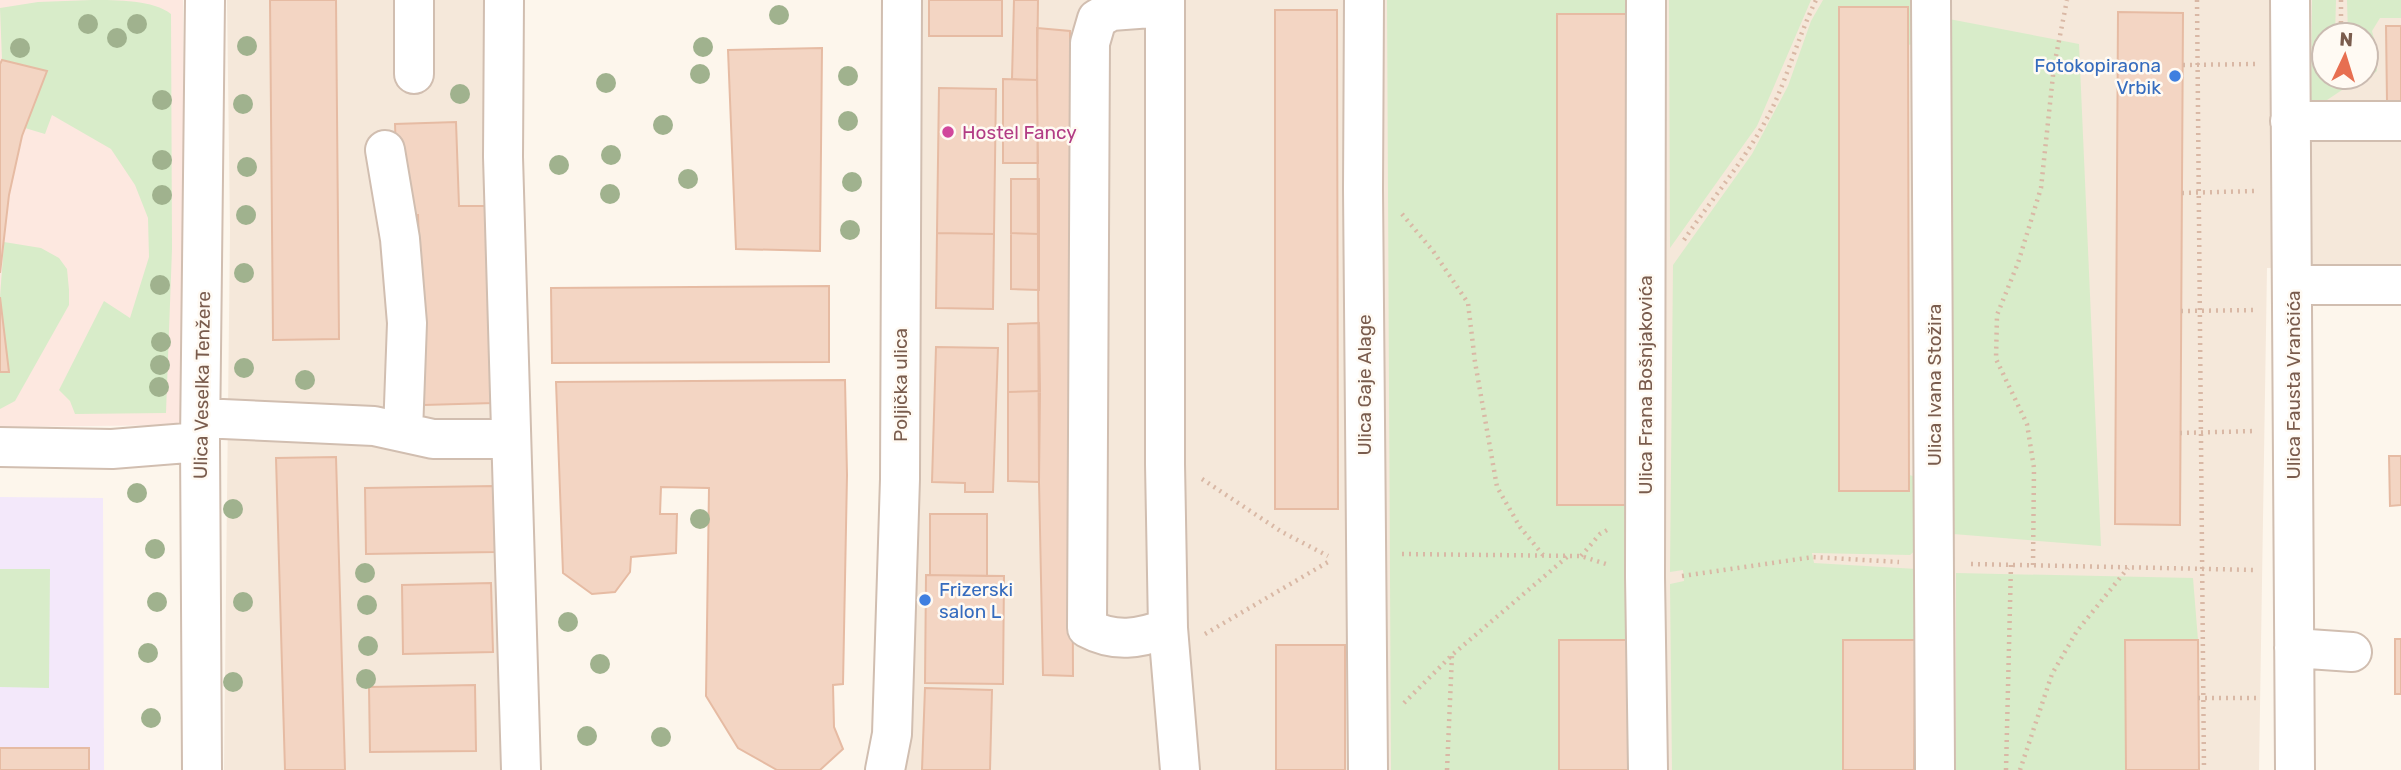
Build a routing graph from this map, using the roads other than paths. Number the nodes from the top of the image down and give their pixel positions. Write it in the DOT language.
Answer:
graph roads {
  1 [pos="205,0"];
  2 [pos="414,0"];
  3 [pos="504,0"];
  4 [pos="902,0"];
  5 [pos="1364,0"];
  6 [pos="1646,0"];
  7 [pos="1931,0"];
  8 [pos="2290,0"];
  9 [pos="1165,3"];
  10 [pos="414,74"];
  11 [pos="2290,121"];
  12 [pos="2401,121"];
  13 [pos="385,150"];
  14 [pos="2401,285"];
  15 [pos="2281,298"];
  16 [pos="201,430"];
  17 [pos="403,432"];
  18 [pos="511,439"];
  19 [pos="0,447"];
  20 [pos="1169,641"];
  21 [pos="2294,648"];
  22 [pos="2352,652"];
  23 [pos="1368,755"];
  24 [pos="202,770"];
  25 [pos="521,770"];
  26 [pos="885,770"];
  27 [pos="1180,770"];
  28 [pos="1648,770"];
  29 [pos="1935,770"];
  30 [pos="2295,770"];
  1 -- 16 [label="street, Ulica Veselka Tenžere"];
  2 -- 10 [label="street"];
  3 -- 18 [label="street"];
  4 -- 26 [label="street, Poljička ulica"];
  5 -- 23 [label="street, Ulica Gaje Alage"];
  6 -- 28 [label="street, Ulica Frana Bošnjakovića"];
  7 -- 29 [label="street, Ulica Ivana Stožira"];
  8 -- 11 [label="street, Ulica Fausta Vrančića"];
  9 -- 20 [label="street"];
  9 -- 20 [label="street"];
  11 -- 12 [label="street"];
  11 -- 15 [label="street, Ulica Fausta Vrančića"];
  13 -- 17 [label="street"];
  14 -- 15 [label="street"];
  15 -- 21 [label="street, Ulica Fausta Vrančića"];
  16 -- 17 [label="street"];
  16 -- 19 [label="street"];
  16 -- 24 [label="street, Ulica Veselka Tenžere"];
  17 -- 18 [label="street"];
  18 -- 25 [label="street"];
  20 -- 27 [label="street"];
  21 -- 22 [label="street"];
  21 -- 30 [label="street, Ulica Fausta Vrančića"];
}
